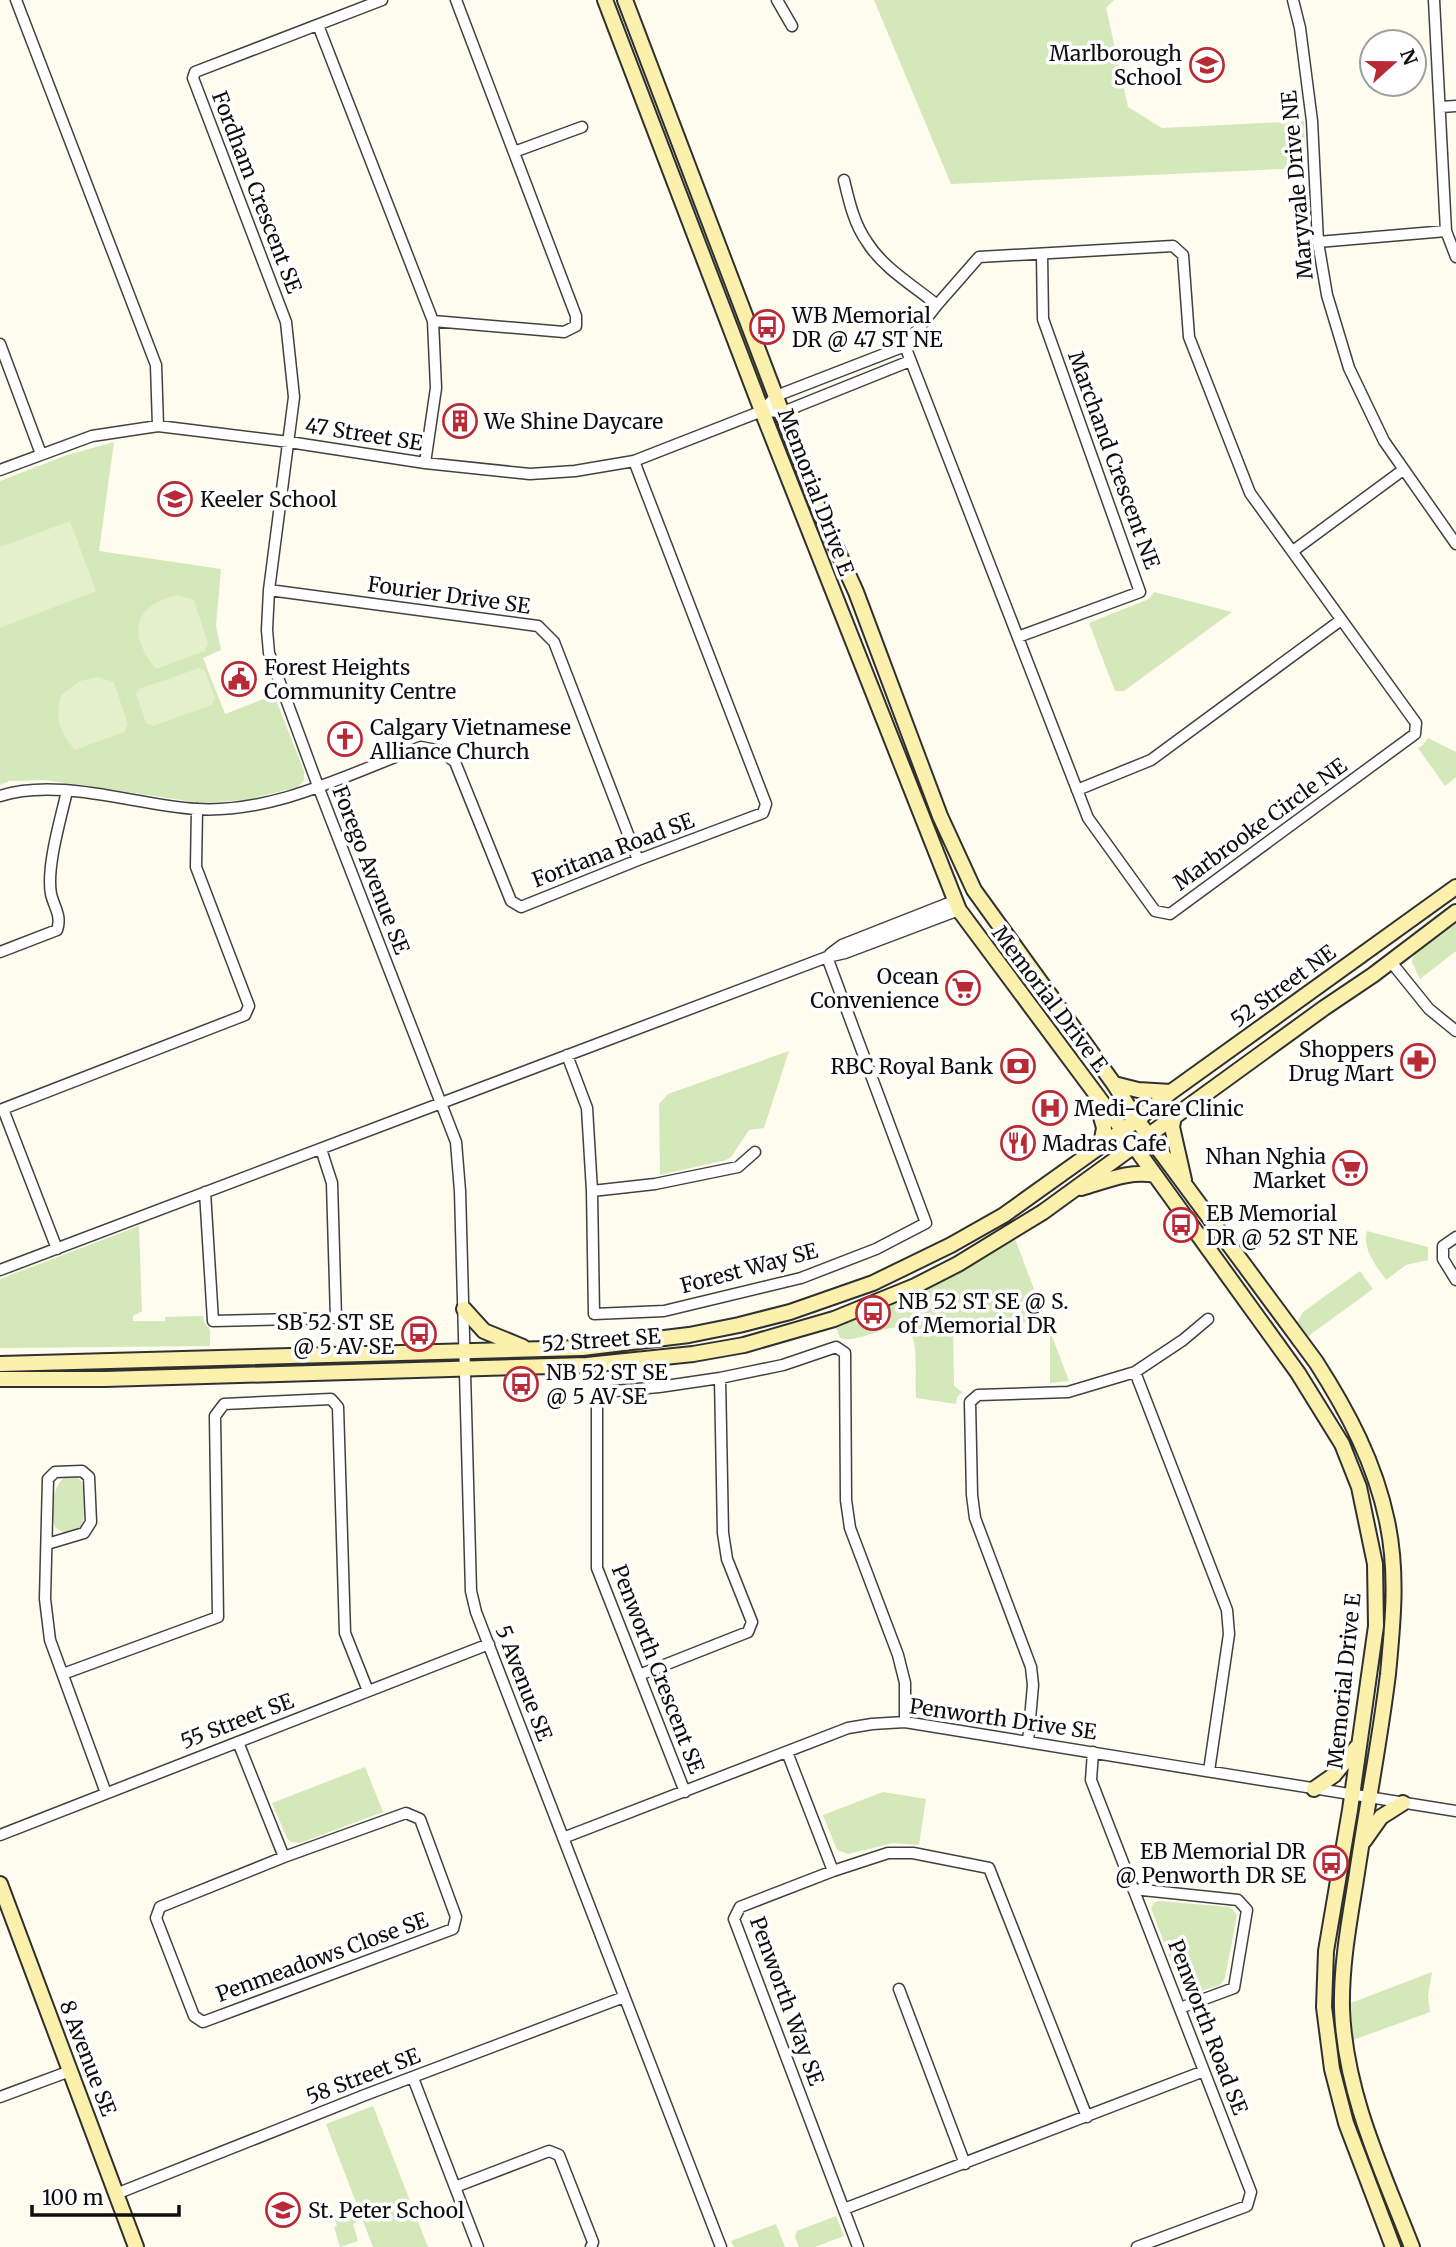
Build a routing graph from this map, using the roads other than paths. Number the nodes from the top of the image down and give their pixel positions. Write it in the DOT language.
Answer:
graph roads {
  1 [pos="16,0"];
  2 [pos="382,0"];
  3 [pos="456,0"];
  4 [pos="605,0"];
  5 [pos="625,0"];
  6 [pos="778,0"];
  7 [pos="1293,0"];
  8 [pos="1434,0"];
  9 [pos="318,25"];
  10 [pos="792,26"];
  11 [pos="1456,106"];
  12 [pos="1441,107"];
  13 [pos="582,127"];
  14 [pos="514,152"];
  15 [pos="844,180"];
  16 [pos="1446,231"];
  17 [pos="1318,242"];
  18 [pos="1042,255"];
  19 [pos="1456,257"];
  20 [pos="937,305"];
  21 [pos="433,321"];
  22 [pos="0,344"];
  23 [pos="905,346"];
  24 [pos="910,361"];
  25 [pos="776,396"];
  26 [pos="762,411"];
  27 [pos="783,412"];
  28 [pos="158,426"];
  29 [pos="289,442"];
  30 [pos="41,454"];
  31 [pos="634,461"];
  32 [pos="425,463"];
  33 [pos="0,470"];
  34 [pos="1403,470"];
  35 [pos="1456,544"];
  36 [pos="1293,551"];
  37 [pos="269,590"];
  38 [pos="1341,620"];
  39 [pos="1018,637"];
  40 [pos="318,786"];
  41 [pos="1077,790"];
  42 [pos="67,791"];
  43 [pos="0,796"];
  44 [pos="197,809"];
  45 [pos="638,860"];
  46 [pos="1456,887"];
  47 [pos="956,905"];
  48 [pos="1456,912"];
  49 [pos="1378,943"];
  50 [pos="0,951"];
  51 [pos="827,957"];
  52 [pos="1391,962"];
  53 [pos="1456,1031"];
  54 [pos="567,1055"];
  55 [pos="1114,1083"];
  56 [pos="1171,1092"];
  57 [pos="1095,1094"];
  58 [pos="441,1102"];
  59 [pos="1,1109"];
  60 [pos="1174,1116"];
  61 [pos="1137,1120"];
  62 [pos="1122,1130"];
  63 [pos="1148,1135"];
  64 [pos="1101,1145"];
  65 [pos="1133,1145"];
  66 [pos="321,1149"];
  67 [pos="755,1152"];
  68 [pos="1155,1175"];
  69 [pos="1185,1185"];
  70 [pos="592,1191"];
  71 [pos="1073,1191"];
  72 [pos="205,1192"];
  73 [pos="1456,1237"];
  74 [pos="57,1249"];
  75 [pos="0,1270"];
  76 [pos="1456,1280"];
  77 [pos="464,1309"];
  78 [pos="1208,1320"];
  79 [pos="531,1349"];
  80 [pos="465,1352"];
  81 [pos="0,1364"];
  82 [pos="465,1368"];
  83 [pos="1135,1372"];
  84 [pos="720,1378"];
  85 [pos="0,1379"];
  86 [pos="47,1544"];
  87 [pos="489,1644"];
  88 [pos="63,1674"];
  89 [pos="639,1675"];
  90 [pos="368,1691"];
  91 [pos="905,1722"];
  92 [pos="238,1742"];
  93 [pos="1028,1742"];
  94 [pos="1358,1746"];
  95 [pos="787,1752"];
  96 [pos="1093,1752"];
  97 [pos="1209,1771"];
  98 [pos="1314,1789"];
  99 [pos="684,1792"];
  100 [pos="106,1793"];
  101 [pos="1352,1796"];
  102 [pos="1369,1797"];
  103 [pos="1403,1803"];
  104 [pos="1456,1811"];
  105 [pos="0,1835"];
  106 [pos="563,1838"];
  107 [pos="1361,1845"];
  108 [pos="284,1857"];
  109 [pos="833,1871"];
  110 [pos="0,1884"];
  111 [pos="1133,1889"];
  112 [pos="899,1989"];
  113 [pos="624,1997"];
  114 [pos="1180,2008"];
  115 [pos="70,2071"];
  116 [pos="1204,2071"];
  117 [pos="413,2078"];
  118 [pos="0,2097"];
  119 [pos="1087,2116"];
  120 [pos="965,2164"];
  121 [pos="455,2187"];
  122 [pos="116,2194"];
  123 [pos="844,2209"];
  124 [pos="136,2247"];
  125 [pos="478,2247"];
  126 [pos="591,2247"];
  127 [pos="721,2247"];
  128 [pos="858,2247"];
  129 [pos="1137,2247"];
  130 [pos="1393,2247"];
  131 [pos="1412,2247"];
  1 -- 28 [label="street"];
  2 -- 9 [label="street, Fordham Crescent SE"];
  3 -- 14 [label="street"];
  4 -- 26 [label="main road, Memorial Drive E"];
  5 -- 25 [label="main road, Memorial Drive E"];
  6 -- 10 [label="street"];
  7 -- 17 [label="street, Maryvale Drive NE"];
  8 -- 12 [label="street"];
  9 -- 21 [label="street"];
  9 -- 29 [label="street, Fordham Crescent SE"];
  11 -- 12 [label="street"];
  12 -- 16 [label="street"];
  13 -- 14 [label="street"];
  14 -- 21 [label="street"];
  15 -- 20 [label="street"];
  16 -- 17 [label="street"];
  16 -- 19 [label="street"];
  17 -- 34 [label="street, Maryvale Drive NE"];
  18 -- 20 [label="street, Marbrooke Circle NE"];
  18 -- 36 [label="street, Marbrooke Circle NE"];
  18 -- 39 [label="street, Marchand Crescent NE"];
  20 -- 23 [label="street, Marbrooke Circle NE"];
  21 -- 32 [label="street"];
  22 -- 30 [label="street"];
  23 -- 24 [label="street, Marbrooke Circle NE"];
  23 -- 25 [label="street"];
  24 -- 27 [label="street"];
  24 -- 39 [label="street, Marbrooke Circle NE"];
  25 -- 26 [label="street"];
  25 -- 27 [label="main road, Memorial Drive E"];
  26 -- 27 [label="street"];
  26 -- 31 [label="street, 47 Street SE"];
  26 -- 47 [label="main road, Memorial Drive E"];
  27 -- 55 [label="main road, Memorial Drive E"];
  28 -- 29 [label="street, 47 Street SE"];
  28 -- 30 [label="street, 47 Street SE"];
  29 -- 32 [label="street, 47 Street SE"];
  29 -- 37 [label="street, Forego Avenue SE"];
  30 -- 33 [label="street, 47 Street SE"];
  31 -- 32 [label="street, 47 Street SE"];
  31 -- 45 [label="street, Foritana Road SE"];
  34 -- 35 [label="street, Maryvale Drive NE"];
  34 -- 36 [label="street"];
  36 -- 38 [label="street, Marbrooke Circle NE"];
  37 -- 40 [label="street, Forego Avenue SE"];
  37 -- 45 [label="street, Fourier Drive SE"];
  38 -- 41 [label="street"];
  38 -- 41 [label="street, Marbrooke Circle NE"];
  39 -- 41 [label="street, Marbrooke Circle NE"];
  40 -- 44 [label="street, Foritana Road SE"];
  40 -- 45 [label="street, Foritana Road SE"];
  40 -- 58 [label="street, Forego Avenue SE"];
  42 -- 43 [label="street, Foritana Road SE"];
  42 -- 44 [label="street, Foritana Road SE"];
  42 -- 50 [label="street"];
  44 -- 59 [label="street"];
  46 -- 49 [label="main road, 52 Street NE"];
  47 -- 51 [label="street"];
  47 -- 57 [label="main road, Memorial Drive E"];
  48 -- 52 [label="main road, 52 Street NE"];
  49 -- 52 [label="main road"];
  49 -- 56 [label="main road, 52 Street NE"];
  51 -- 54 [label="street"];
  51 -- 70 [label="street, Forest Way SE"];
  52 -- 53 [label="street"];
  52 -- 60 [label="main road, 52 Street NE"];
  54 -- 58 [label="street"];
  54 -- 70 [label="street, Forest Way SE"];
  55 -- 56 [label="main road"];
  55 -- 61 [label="main road, Memorial Drive E"];
  56 -- 61 [label="main road, 52 Street NE"];
  57 -- 62 [label="main road, Memorial Drive E"];
  57 -- 64 [label="main road"];
  58 -- 66 [label="street"];
  58 -- 77 [label="street, 5 Avenue SE"];
  59 -- 74 [label="street"];
  60 -- 63 [label="main road, 52 Street NE"];
  60 -- 69 [label="main road"];
  61 -- 62 [label="main road, 52 Street SE"];
  61 -- 63 [label="main road, Memorial Drive E"];
  62 -- 64 [label="main road, 52 Street SE"];
  62 -- 65 [label="main road, Memorial Drive E"];
  63 -- 65 [label="main road, 52 Street SE"];
  63 -- 69 [label="main road, Memorial Drive E"];
  64 -- 79 [label="main road, 52 Street SE"];
  65 -- 68 [label="main road, Memorial Drive E"];
  65 -- 71 [label="main road, 52 Street SE"];
  66 -- 72 [label="street"];
  66 -- 72 [label="street"];
  67 -- 70 [label="street"];
  68 -- 71 [label="main road"];
  68 -- 94 [label="main road, Memorial Drive E"];
  69 -- 102 [label="main road, Memorial Drive E"];
  71 -- 82 [label="main road, 52 Street SE"];
  72 -- 74 [label="street"];
  73 -- 76 [label="street"];
  74 -- 75 [label="street"];
  77 -- 79 [label="main road"];
  77 -- 80 [label="street, 5 Avenue SE"];
  78 -- 83 [label="street"];
  79 -- 80 [label="main road, 52 Street SE"];
  80 -- 81 [label="main road, 52 Street SE"];
  80 -- 82 [label="street, 5 Avenue SE"];
  82 -- 85 [label="main road, 52 Street SE"];
  82 -- 87 [label="street, 5 Avenue SE"];
  83 -- 93 [label="street"];
  83 -- 97 [label="street"];
  84 -- 89 [label="street"];
  84 -- 89 [label="street, Penworth Crescent SE"];
  84 -- 91 [label="street, Penworth Crescent SE"];
  86 -- 86 [label="street"];
  86 -- 88 [label="street"];
  87 -- 90 [label="street, 55 Street SE"];
  87 -- 106 [label="street, 5 Avenue SE"];
  88 -- 90 [label="street"];
  88 -- 100 [label="street"];
  89 -- 99 [label="street, Penworth Crescent SE"];
  90 -- 92 [label="street, 55 Street SE"];
  91 -- 93 [label="street, Penworth Drive SE"];
  91 -- 95 [label="street, Penworth Drive SE"];
  92 -- 100 [label="street, 55 Street SE"];
  92 -- 108 [label="street"];
  93 -- 96 [label="street, Penworth Drive SE"];
  94 -- 98 [label="main road"];
  94 -- 101 [label="main road, Memorial Drive E"];
  95 -- 99 [label="street, Penworth Drive SE"];
  95 -- 109 [label="street"];
  96 -- 97 [label="street, Penworth Drive SE"];
  96 -- 111 [label="street, Penworth Road SE"];
  97 -- 98 [label="street, Penworth Drive SE"];
  98 -- 101 [label="street, Penworth Drive SE"];
  99 -- 106 [label="street, Penworth Drive SE"];
  100 -- 105 [label="street, 55 Street SE"];
  101 -- 102 [label="street, Penworth Drive SE"];
  101 -- 130 [label="main road, Memorial Drive E"];
  102 -- 103 [label="street, Penworth Drive SE"];
  102 -- 107 [label="main road, Memorial Drive E"];
  103 -- 104 [label="street, Penworth Drive SE"];
  103 -- 107 [label="main road"];
  106 -- 113 [label="street, 5 Avenue SE"];
  107 -- 131 [label="main road, Memorial Drive E"];
  108 -- 108 [label="street, Penmeadows Close SE"];
  109 -- 119 [label="street, Penworth Way SE"];
  109 -- 123 [label="street, Penworth Way SE"];
  110 -- 115 [label="main road, 8 Avenue SE"];
  111 -- 114 [label="street, Penworth Road SE"];
  111 -- 114 [label="street"];
  112 -- 120 [label="street"];
  113 -- 117 [label="street, 58 Street SE"];
  113 -- 127 [label="street, 5 Avenue SE"];
  114 -- 116 [label="street, Penworth Road SE"];
  115 -- 118 [label="street"];
  115 -- 122 [label="main road, 8 Avenue SE"];
  116 -- 119 [label="street"];
  116 -- 129 [label="street, Penworth Road SE"];
  117 -- 121 [label="street"];
  117 -- 122 [label="street, 58 Street SE"];
  119 -- 120 [label="street"];
  120 -- 123 [label="street"];
  121 -- 125 [label="street"];
  121 -- 126 [label="street"];
  122 -- 124 [label="main road, 8 Avenue SE"];
  123 -- 128 [label="street"];
}
